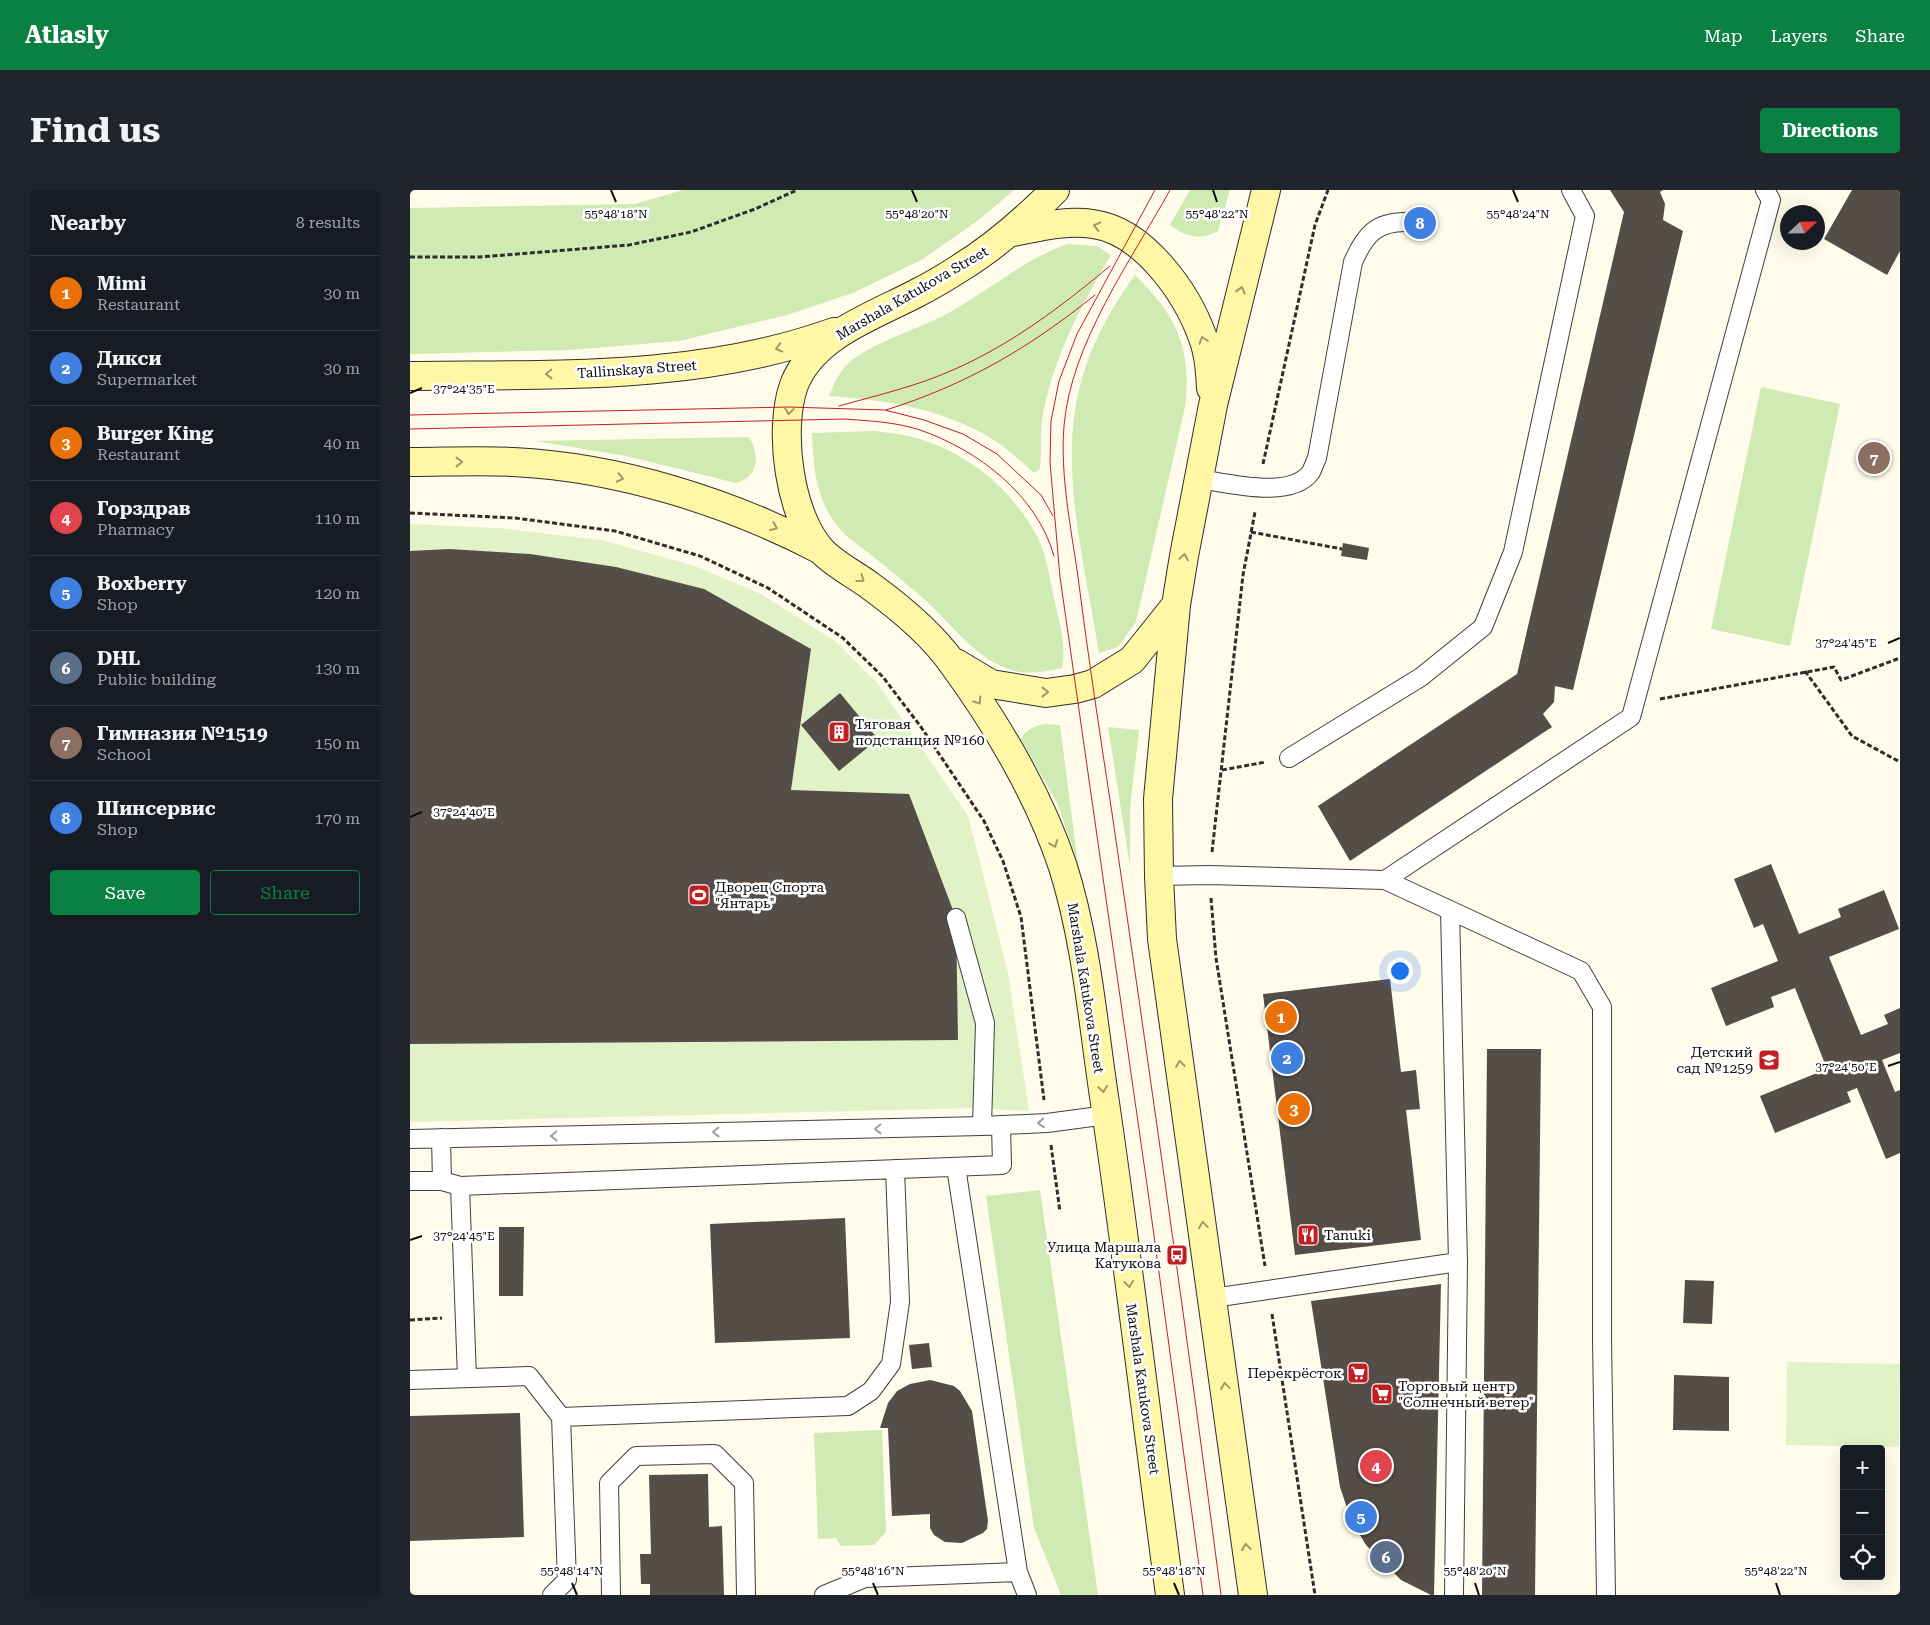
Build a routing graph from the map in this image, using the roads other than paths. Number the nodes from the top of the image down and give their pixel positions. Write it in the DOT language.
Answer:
graph roads {
  1 [pos="1055,190"];
  2 [pos="1266,190"];
  3 [pos="1571,190"];
  4 [pos="1765,190"];
  5 [pos="1408,222"];
  6 [pos="1013,232"];
  7 [pos="858,323"];
  8 [pos="410,376"];
  9 [pos="1213,405"];
  10 [pos="410,462"];
  11 [pos="1199,479"];
  12 [pos="822,551"];
  13 [pos="1176,606"];
  14 [pos="951,660"];
  15 [pos="1289,758"];
  16 [pos="1158,876"];
  17 [pos="1385,880"];
  18 [pos="1450,910"];
  19 [pos="956,918"];
  20 [pos="1106,1115"];
  21 [pos="1001,1125"];
  22 [pos="982,1126"];
  23 [pos="410,1138"];
  24 [pos="441,1138"];
  25 [pos="956,1167"];
  26 [pos="894,1169"];
  27 [pos="410,1181"];
  28 [pos="442,1181"];
  29 [pos="460,1186"];
  30 [pos="1458,1262"];
  31 [pos="1213,1298"];
  32 [pos="467,1378"];
  33 [pos="410,1380"];
  34 [pos="561,1417"];
  35 [pos="1018,1572"];
  36 [pos="552,1595"];
  37 [pos="611,1595"];
  38 [pos="746,1595"];
  39 [pos="824,1595"];
  40 [pos="1027,1595"];
  41 [pos="1170,1595"];
  42 [pos="1253,1595"];
  43 [pos="1454,1595"];
  44 [pos="1606,1595"];
  1 -- 6 [label="main road, Marshala Katukova Street"];
  9 -- 2 [label="main road, one-way"];
  3 -- 15 [label="lane"];
  4 -- 17 [label="lane"];
  5 -- 11 [label="lane"];
  6 -- 7 [label="main road, Marshala Katukova Street"];
  9 -- 6 [label="main road, one-way"];
  7 -- 8 [label="main road, Tallinskaya Street, one-way"];
  7 -- 12 [label="main road, Marshala Katukova Street, one-way"];
  9 -- 11 [label="main road"];
  10 -- 12 [label="main road, one-way"];
  13 -- 11 [label="main road, one-way"];
  12 -- 14 [label="main road, Marshala Katukova Street, one-way"];
  14 -- 13 [label="main road, one-way"];
  13 -- 16 [label="main road"];
  14 -- 20 [label="main road, Marshala Katukova Street, one-way"];
  16 -- 17 [label="lane"];
  31 -- 16 [label="main road, one-way"];
  17 -- 18 [label="lane"];
  18 -- 30 [label="lane"];
  18 -- 44 [label="lane"];
  19 -- 22 [label="lane"];
  20 -- 21 [label="lane, one-way"];
  20 -- 41 [label="main road, Marshala Katukova Street, one-way"];
  21 -- 22 [label="lane"];
  21 -- 25 [label="lane"];
  22 -- 24 [label="lane, one-way"];
  23 -- 24 [label="lane"];
  24 -- 28 [label="lane"];
  25 -- 26 [label="lane"];
  25 -- 35 [label="lane"];
  26 -- 29 [label="lane"];
  26 -- 34 [label="lane"];
  27 -- 28 [label="lane"];
  28 -- 29 [label="lane"];
  29 -- 32 [label="lane"];
  30 -- 31 [label="lane"];
  30 -- 43 [label="lane"];
  42 -- 31 [label="main road, one-way"];
  32 -- 33 [label="lane"];
  32 -- 34 [label="lane"];
  34 -- 36 [label="lane"];
  35 -- 39 [label="lane"];
  35 -- 40 [label="lane"];
  37 -- 38 [label="lane"];
}
